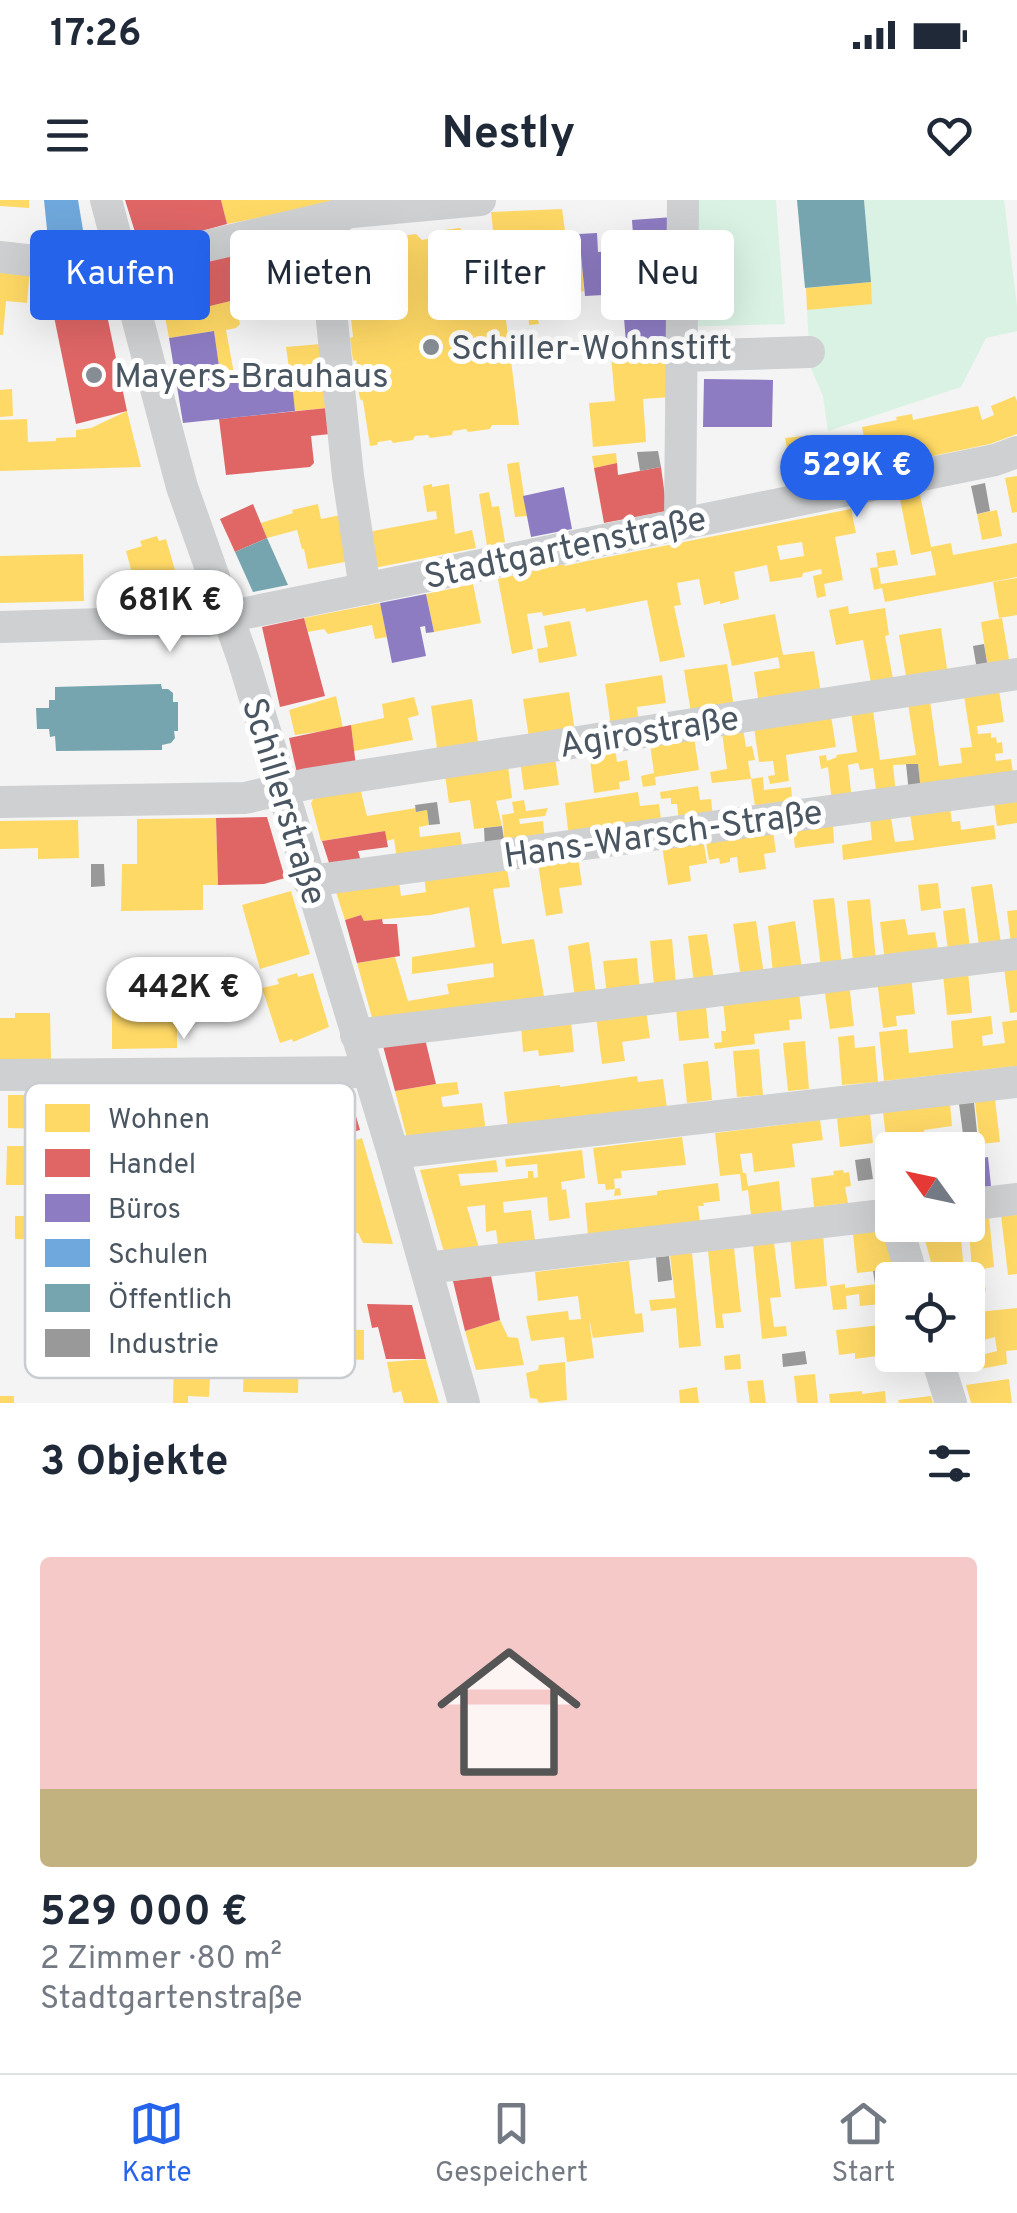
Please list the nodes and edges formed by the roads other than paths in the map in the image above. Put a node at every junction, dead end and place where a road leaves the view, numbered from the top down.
1 (106, 200) edge
2 (480, 200) edge
3 (682, 200) edge
4 (346, 209) edge
5 (115, 230) edge
6 (210, 243) edge
7 (0, 257) edge
8 (30, 260) edge
9 (139, 320) edge
10 (809, 352) dead end
11 (680, 356) junction
12 (1017, 452) edge
13 (680, 523) junction
14 (365, 589) junction
15 (229, 617) junction
16 (0, 627) edge
17 (1017, 674) edge
18 (1017, 786) edge
19 (294, 787) junction
20 (0, 802) edge
21 (322, 879) junction
22 (1017, 954) edge
23 (367, 1034) junction
24 (368, 1072) junction
25 (0, 1075) edge
26 (1017, 1082) edge
27 (393, 1153) junction
28 (1017, 1200) edge
29 (985, 1203) edge
30 (875, 1216) edge
31 (426, 1268) junction
32 (941, 1372) edge
33 (464, 1403) edge
34 (950, 1403) edge

1 - 5 street, Schillerstraße
2 - 4 street
3 - 11 street
4 - 6 street
4 - 14 street
7 - 8 street
9 - 15 street, Schillerstraße
10 - 11 street
11 - 13 street
12 - 13 street, Stadtgartenstraße
13 - 14 street, Stadtgartenstraße
14 - 15 street, Stadtgartenstraße
15 - 16 street, Stadtgartenstraße
15 - 19 street, Schillerstraße
17 - 19 street, Agirostraße
18 - 21 street, Hans-Warsch-Straße
19 - 20 street, Agirostraße
19 - 21 street, Schillerstraße
21 - 23 street, Schillerstraße
22 - 23 street
23 - 24 street, Schillerstraße
24 - 25 street
24 - 27 street, Schillerstraße
26 - 27 street
27 - 31 street, Schillerstraße
28 - 29 street
30 - 31 street
31 - 33 street, Schillerstraße
32 - 34 street

